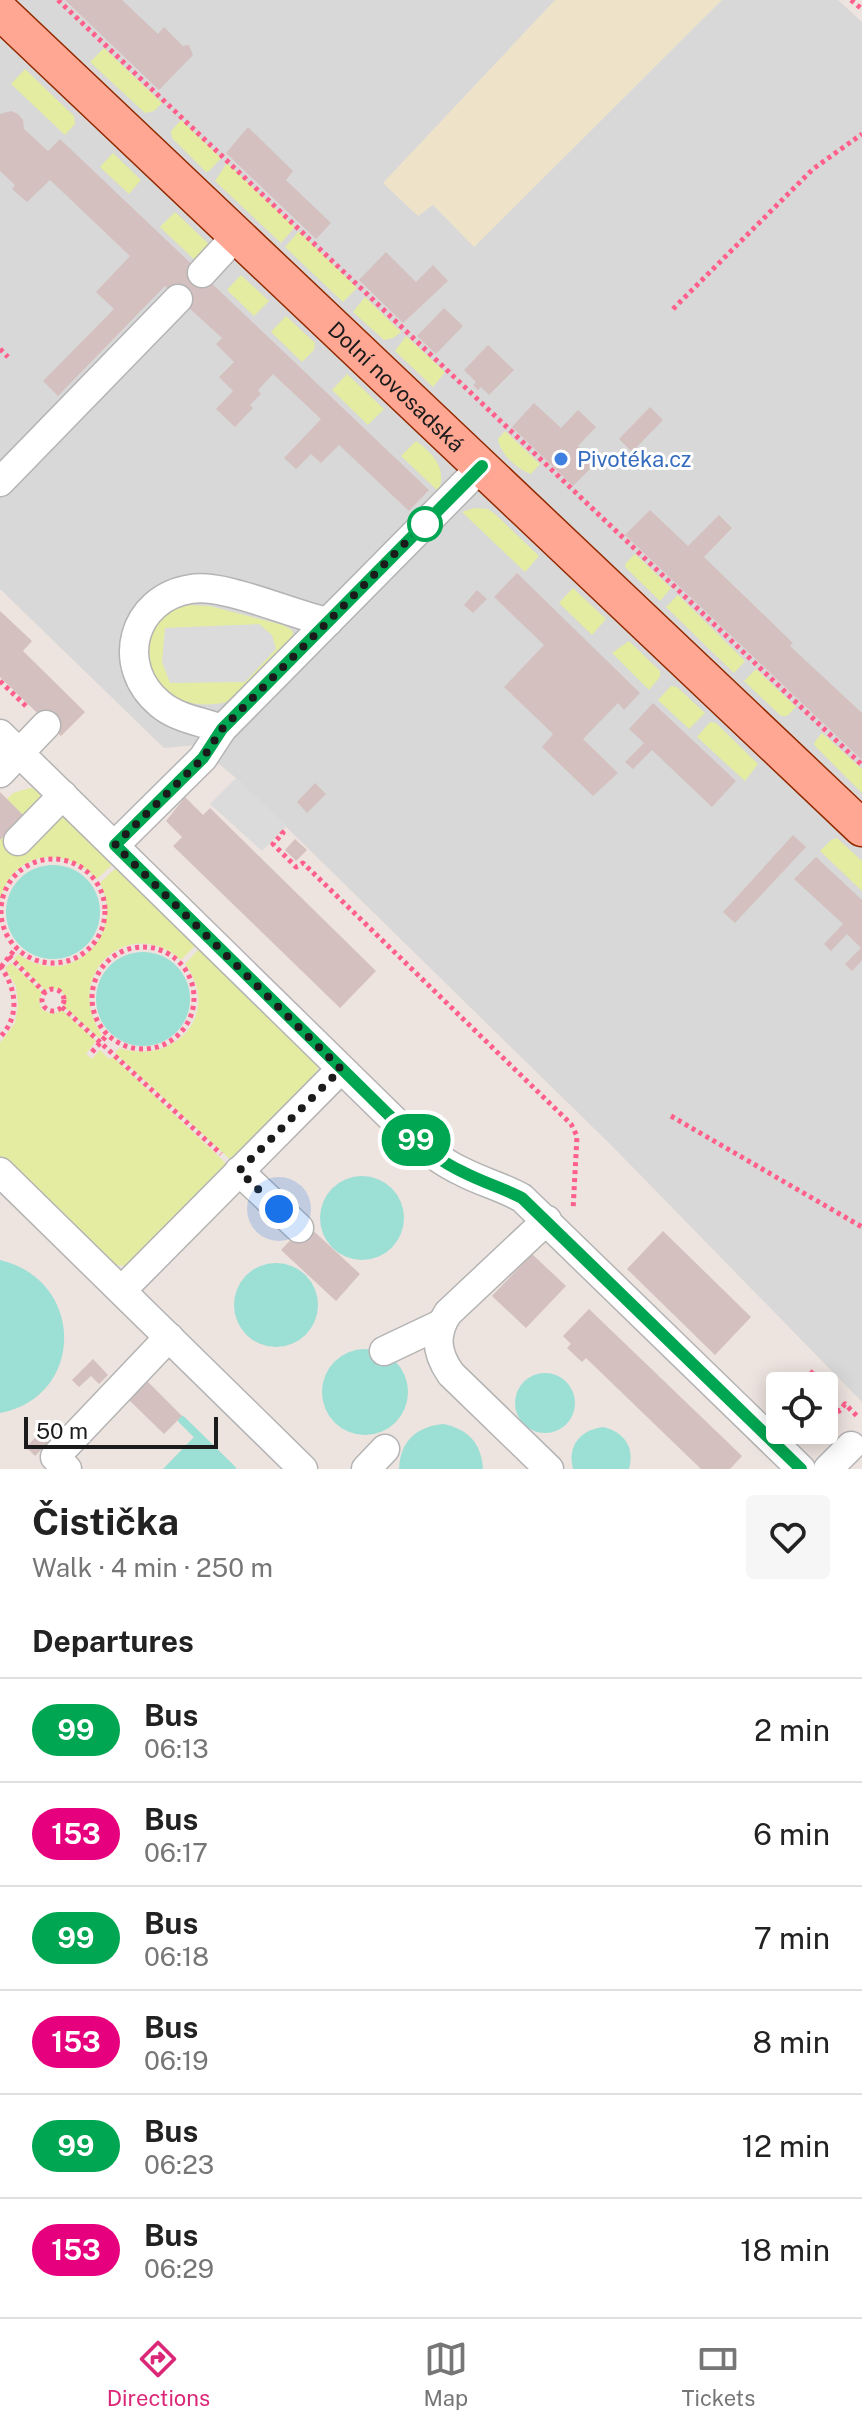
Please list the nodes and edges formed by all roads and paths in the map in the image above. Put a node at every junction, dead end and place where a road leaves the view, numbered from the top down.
1 (58, 0) edge
2 (851, 0) edge
3 (862, 9) edge
4 (0, 11) edge
5 (862, 134) edge
6 (237, 235) junction
7 (202, 273) dead end
8 (178, 299) dead end
9 (673, 309) dead end
10 (0, 349) edge
11 (8, 357) dead end
12 (482, 466) junction
13 (0, 482) edge
14 (328, 622) junction
15 (0, 681) edge
16 (46, 725) joint
17 (222, 729) junction
18 (7, 753) edge
19 (862, 765) edge
20 (63, 795) junction
21 (862, 828) edge
22 (281, 831) dead end
23 (18, 841) dead end
24 (115, 845) junction
25 (16, 948) junction
26 (9, 956) junction
27 (0, 966) edge
28 (45, 993) junction
29 (62, 1007) junction
30 (107, 1035) junction
31 (0, 1037) edge
32 (100, 1042) junction
33 (92, 1052) dead end
34 (341, 1069) junction
35 (671, 1116) dead end
36 (239, 1171) junction
37 (0, 1172) edge
38 (547, 1220) junction
39 (862, 1227) edge
40 (299, 1228) dead end
41 (571, 1243) junction
42 (122, 1290) junction
43 (441, 1324) junction
44 (169, 1337) junction
45 (384, 1351) dead end
46 (838, 1410) edge
47 (859, 1418) dead end
48 (851, 1446) dead end
49 (67, 1469) edge
50 (303, 1469) edge
51 (549, 1469) edge
52 (801, 1469) edge
53 (828, 1469) edge

1 - 19 path
2 - 3 path
4 - 6 main road, Dolní novosadská
5 - 9 path
6 - 7 street
6 - 12 main road, Dolní novosadská
8 - 13 street
10 - 11 path
12 - 14 street
12 - 21 main road, Dolní novosadská
14 - 17 street
14 - 17 street
15 - 16 path
16 - 18 street
17 - 24 street
18 - 20 street
20 - 23 street
20 - 24 street
22 - 41 path
24 - 34 street
25 - 25 path
25 - 26 path
26 - 27 path
26 - 28 path
27 - 31 path
28 - 29 path
28 - 29 path
29 - 32 path
30 - 30 path
30 - 32 path
32 - 33 path
32 - 36 path
34 - 36 street
34 - 38 street
35 - 39 path
36 - 40 street
36 - 42 street
37 - 42 street
38 - 41 street
38 - 43 street
41 - 52 street
42 - 44 street
43 - 45 street
43 - 51 street
44 - 49 street
44 - 50 street
46 - 47 path
48 - 53 street

